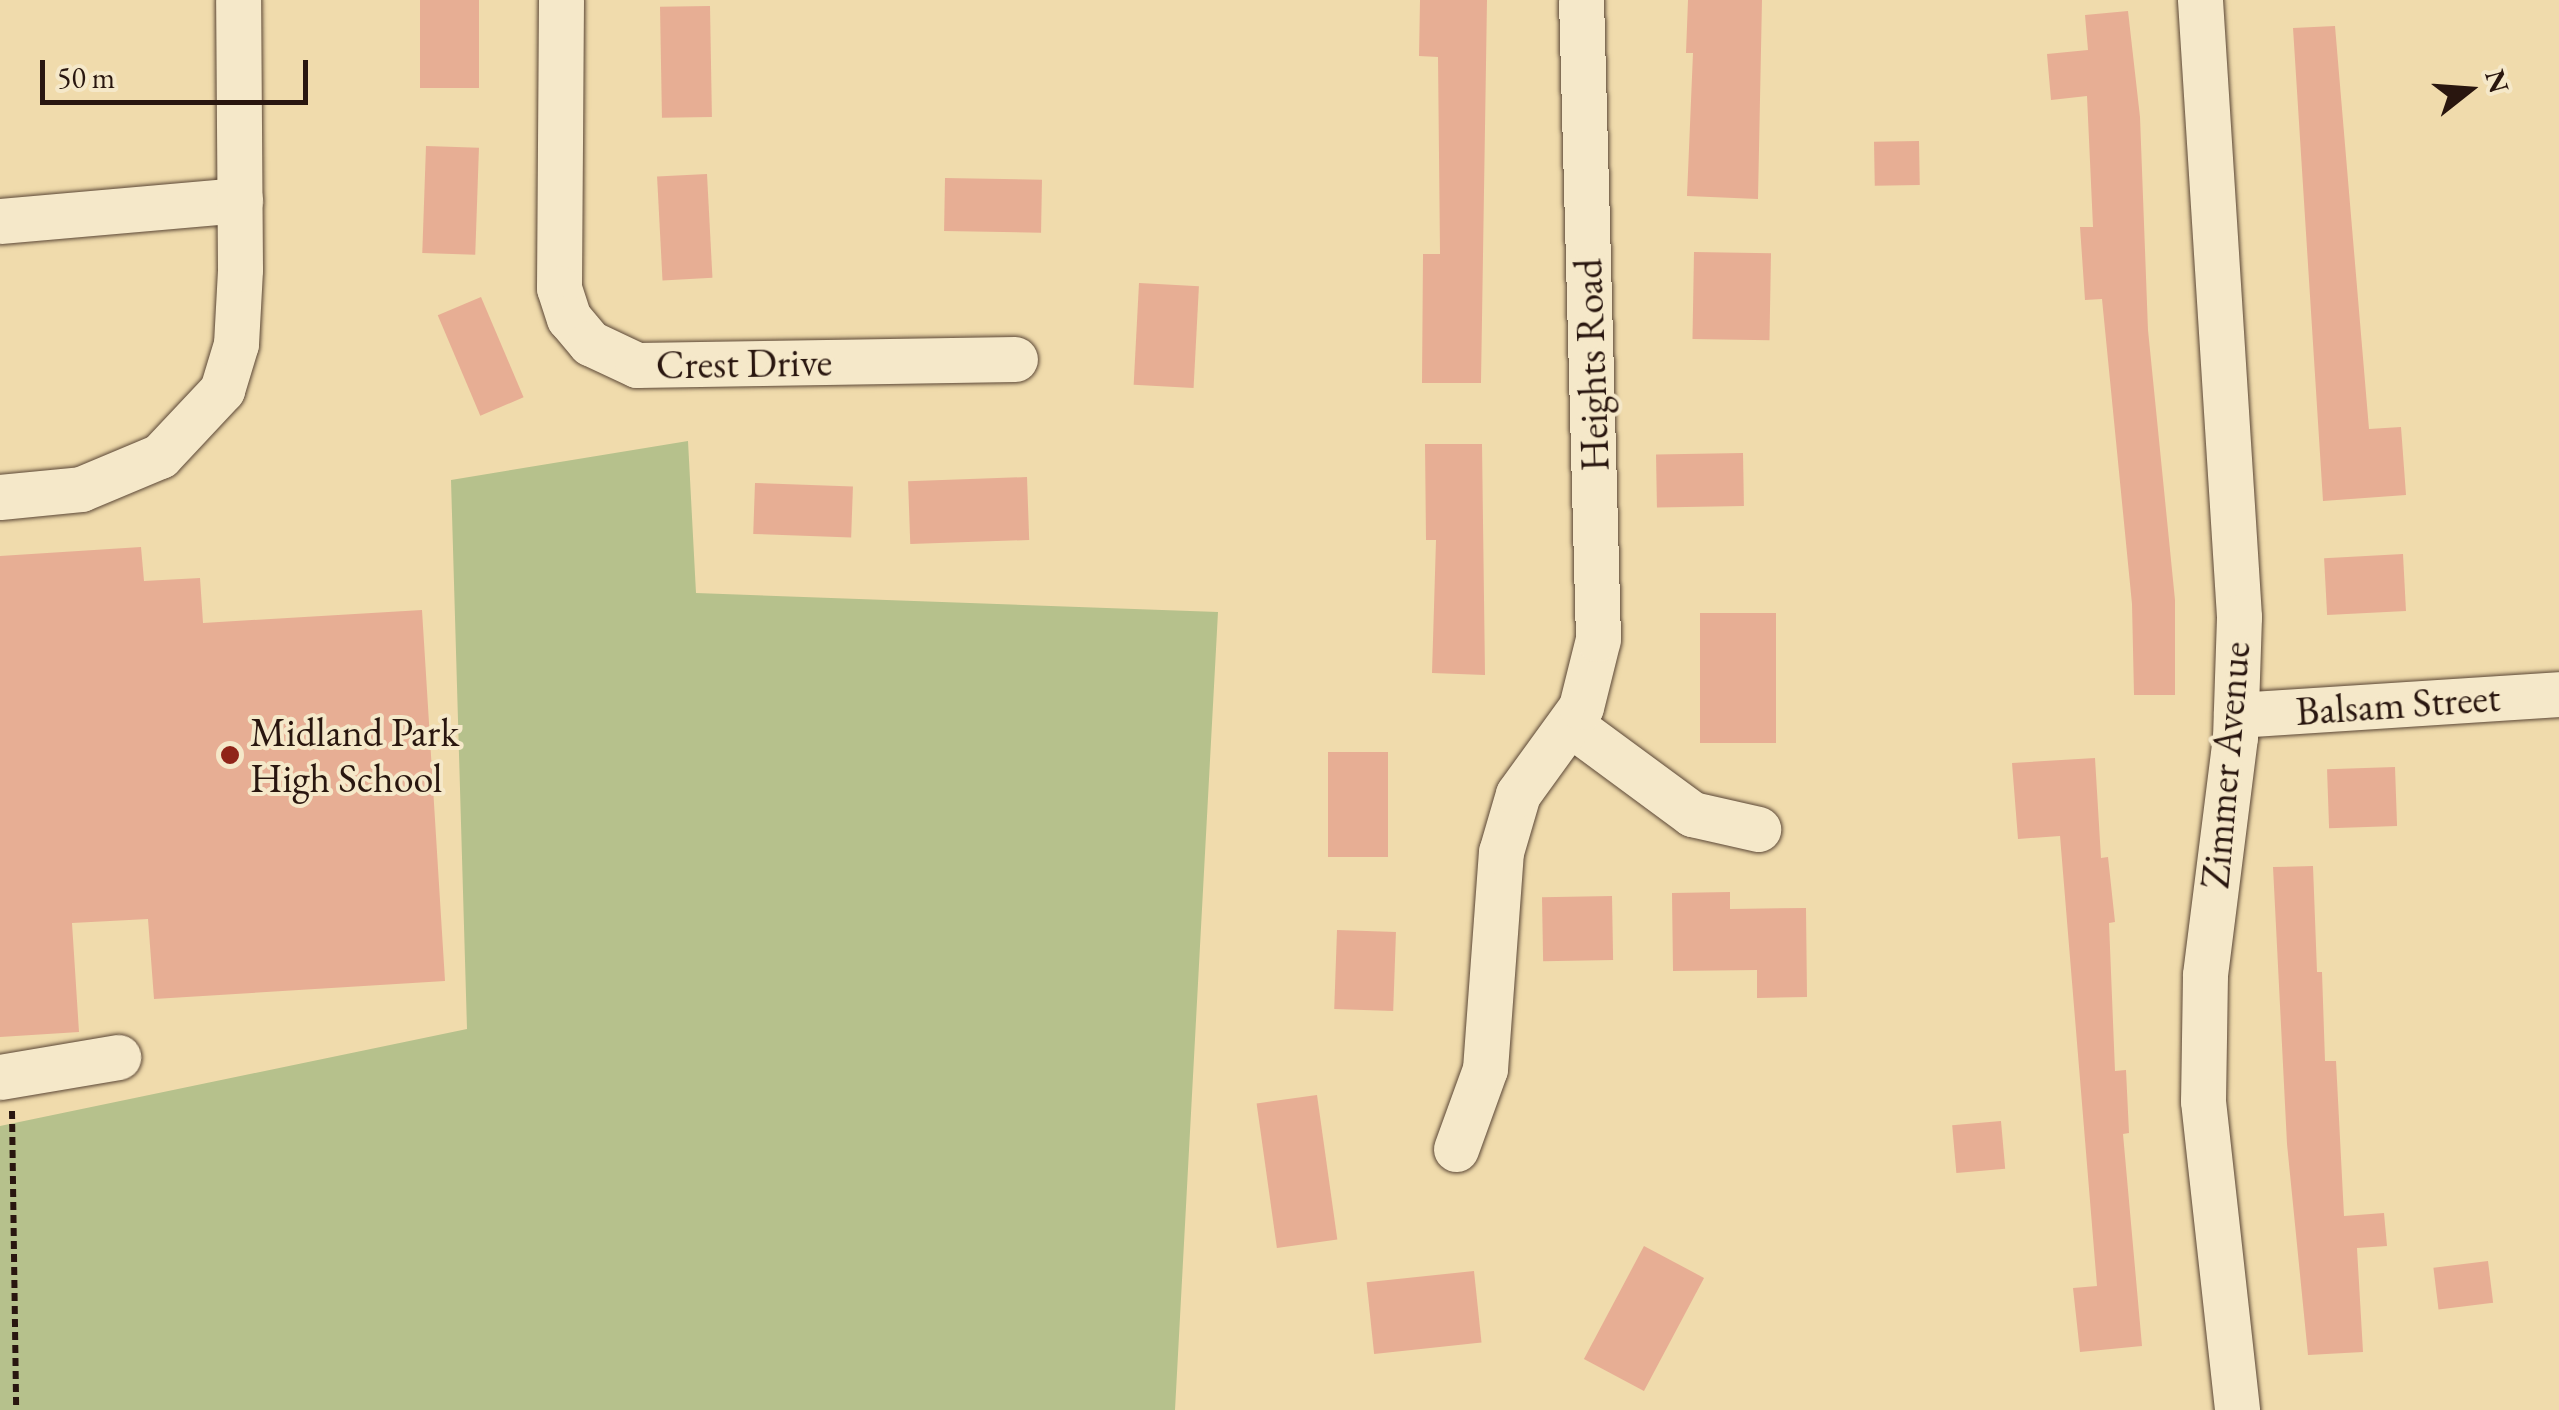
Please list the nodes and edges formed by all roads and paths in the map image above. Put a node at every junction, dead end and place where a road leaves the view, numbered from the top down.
1 (238, 0) edge
2 (561, 0) edge
3 (1581, 0) edge
4 (2200, 0) edge
5 (240, 200) junction
6 (0, 221) edge
7 (1015, 359) dead end
8 (0, 497) edge
9 (2559, 694) edge
10 (2236, 715) junction
11 (1570, 724) junction
12 (1758, 829) dead end
13 (118, 1057) dead end
14 (6, 1076) edge
15 (1456, 1149) dead end
16 (16, 1410) edge
17 (2237, 1410) edge

1 - 5 street
2 - 7 street, Crest Drive
3 - 11 street, Heights Road
4 - 10 street, Zimmer Avenue
5 - 6 street
5 - 8 street
9 - 10 street, Balsam Street
10 - 17 street, Zimmer Avenue
11 - 12 street
11 - 15 street, Heights Road
13 - 14 street
14 - 16 path

